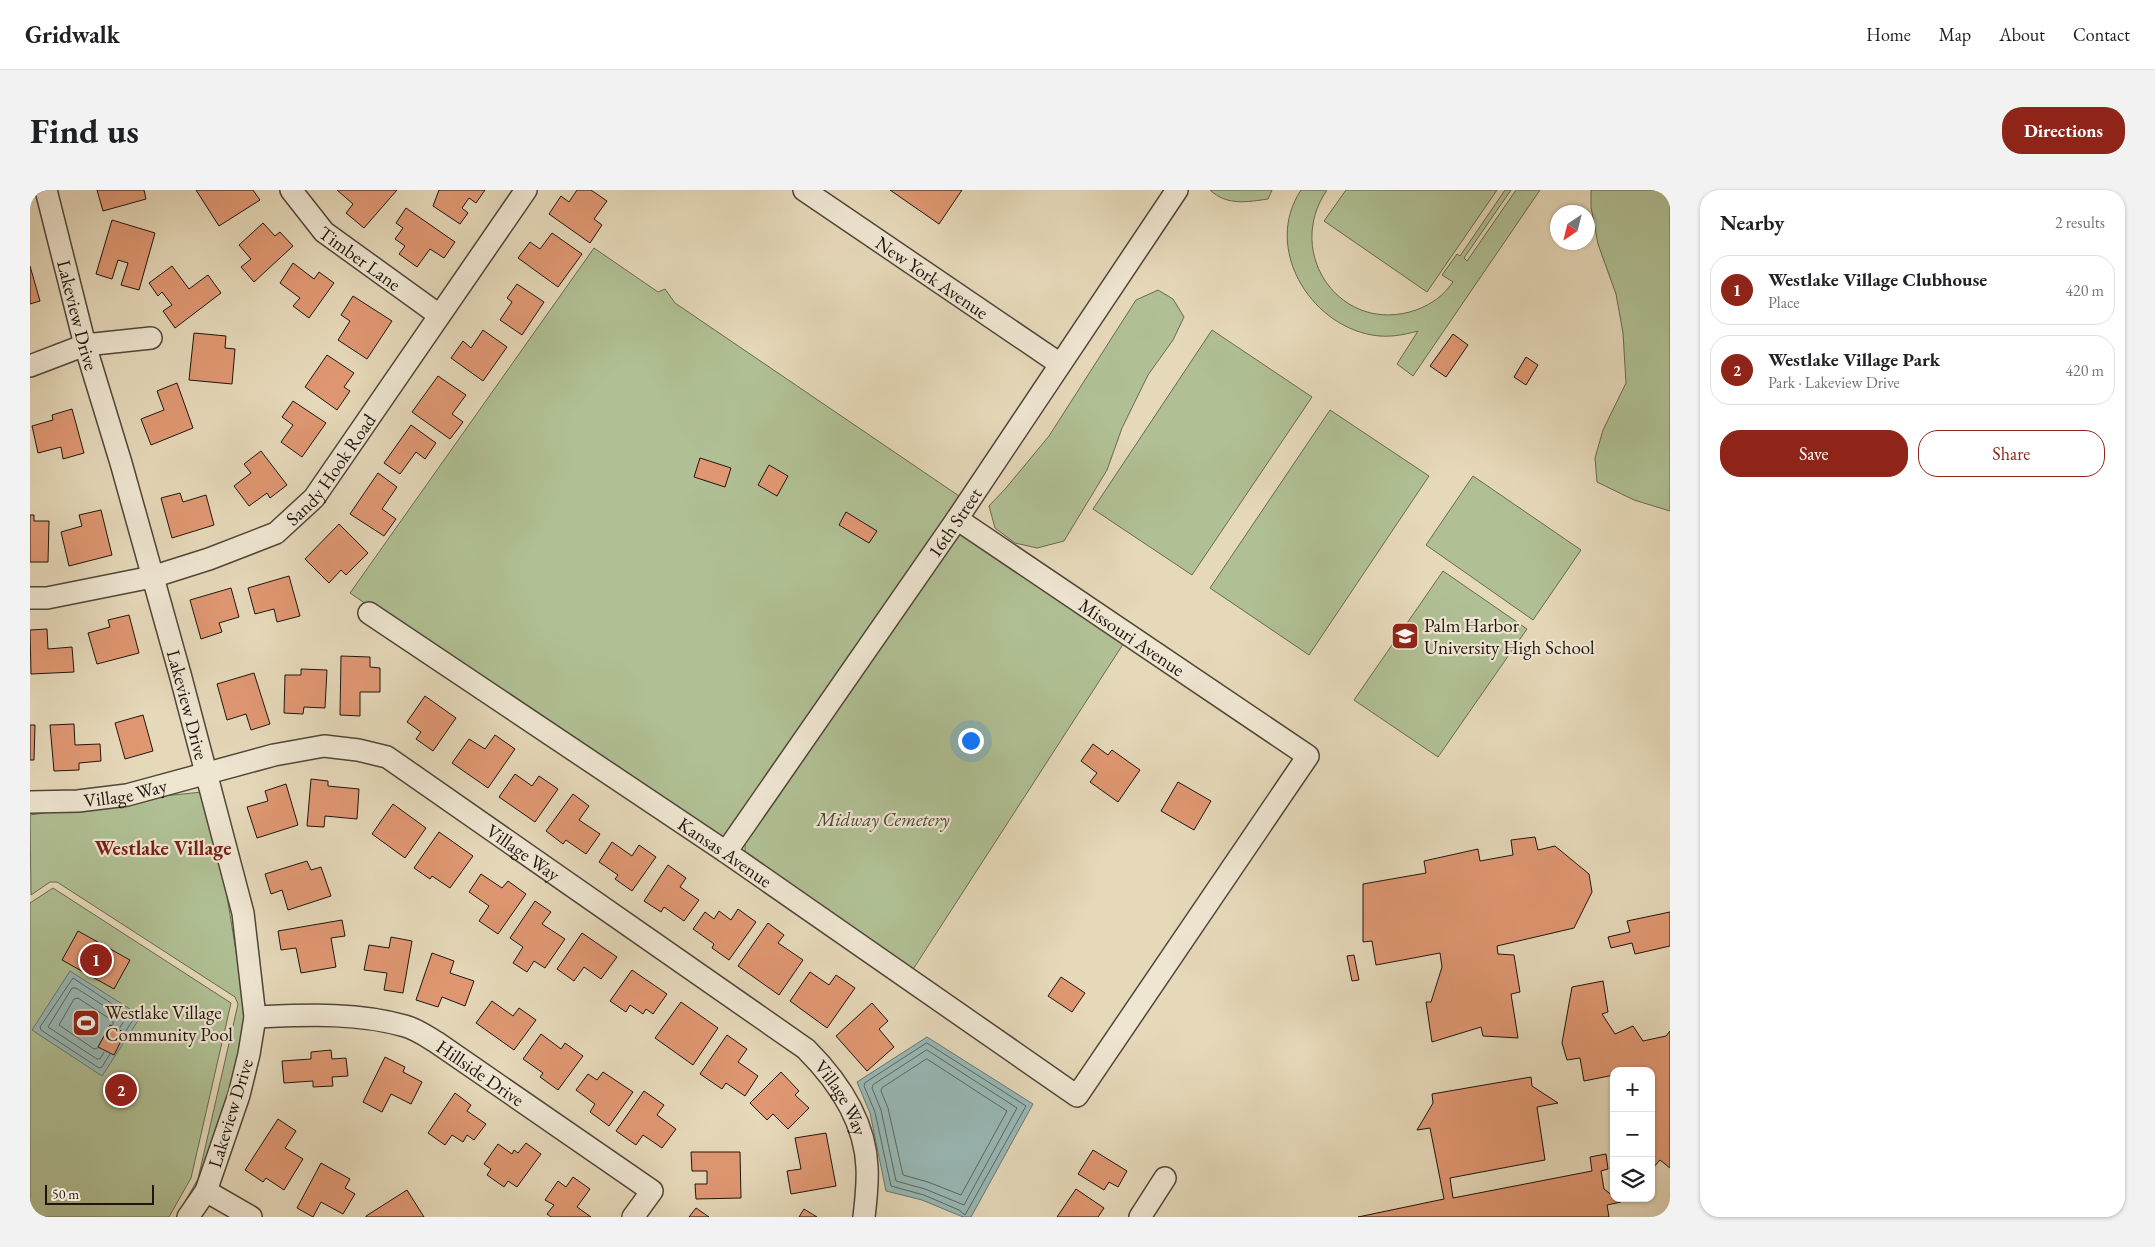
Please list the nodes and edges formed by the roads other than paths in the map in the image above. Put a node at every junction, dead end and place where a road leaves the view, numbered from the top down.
1 (46, 190) edge
2 (291, 190) edge
3 (526, 190) edge
4 (804, 190) edge
5 (1177, 190) edge
6 (440, 315) junction
7 (151, 338) dead end
8 (85, 345) junction
9 (1060, 364) junction
10 (30, 366) edge
11 (957, 519) junction
12 (152, 577) junction
13 (30, 598) edge
14 (369, 613) dead end
15 (206, 775) junction
16 (30, 802) edge
17 (726, 852) junction
18 (255, 1017) junction
19 (1077, 1096) joint
20 (1165, 1178) dead end
21 (206, 1190) junction
22 (188, 1217) edge
23 (251, 1217) edge
24 (633, 1217) edge
25 (864, 1217) edge
26 (1140, 1217) edge

1 - 8 street, Lakeview Drive
2 - 6 street, Timber Lane
3 - 6 street, Sandy Hook Road
4 - 9 street, New York Avenue
5 - 9 street, 16th Street
6 - 12 street, Sandy Hook Road
7 - 8 street
8 - 10 street
8 - 12 street, Lakeview Drive
9 - 11 street, 16th Street
11 - 17 street, 16th Street
11 - 19 street, Missouri Avenue
12 - 13 street, Sandy Hook Road
12 - 15 street, Lakeview Drive
14 - 17 street, Kansas Avenue
15 - 16 street, Village Way
15 - 18 street, Lakeview Drive
15 - 25 street, Village Way
17 - 19 street, Kansas Avenue
18 - 21 street, Lakeview Drive
18 - 24 street, Hillside Drive
20 - 26 street
21 - 22 street, Lakeview Drive
21 - 23 street

